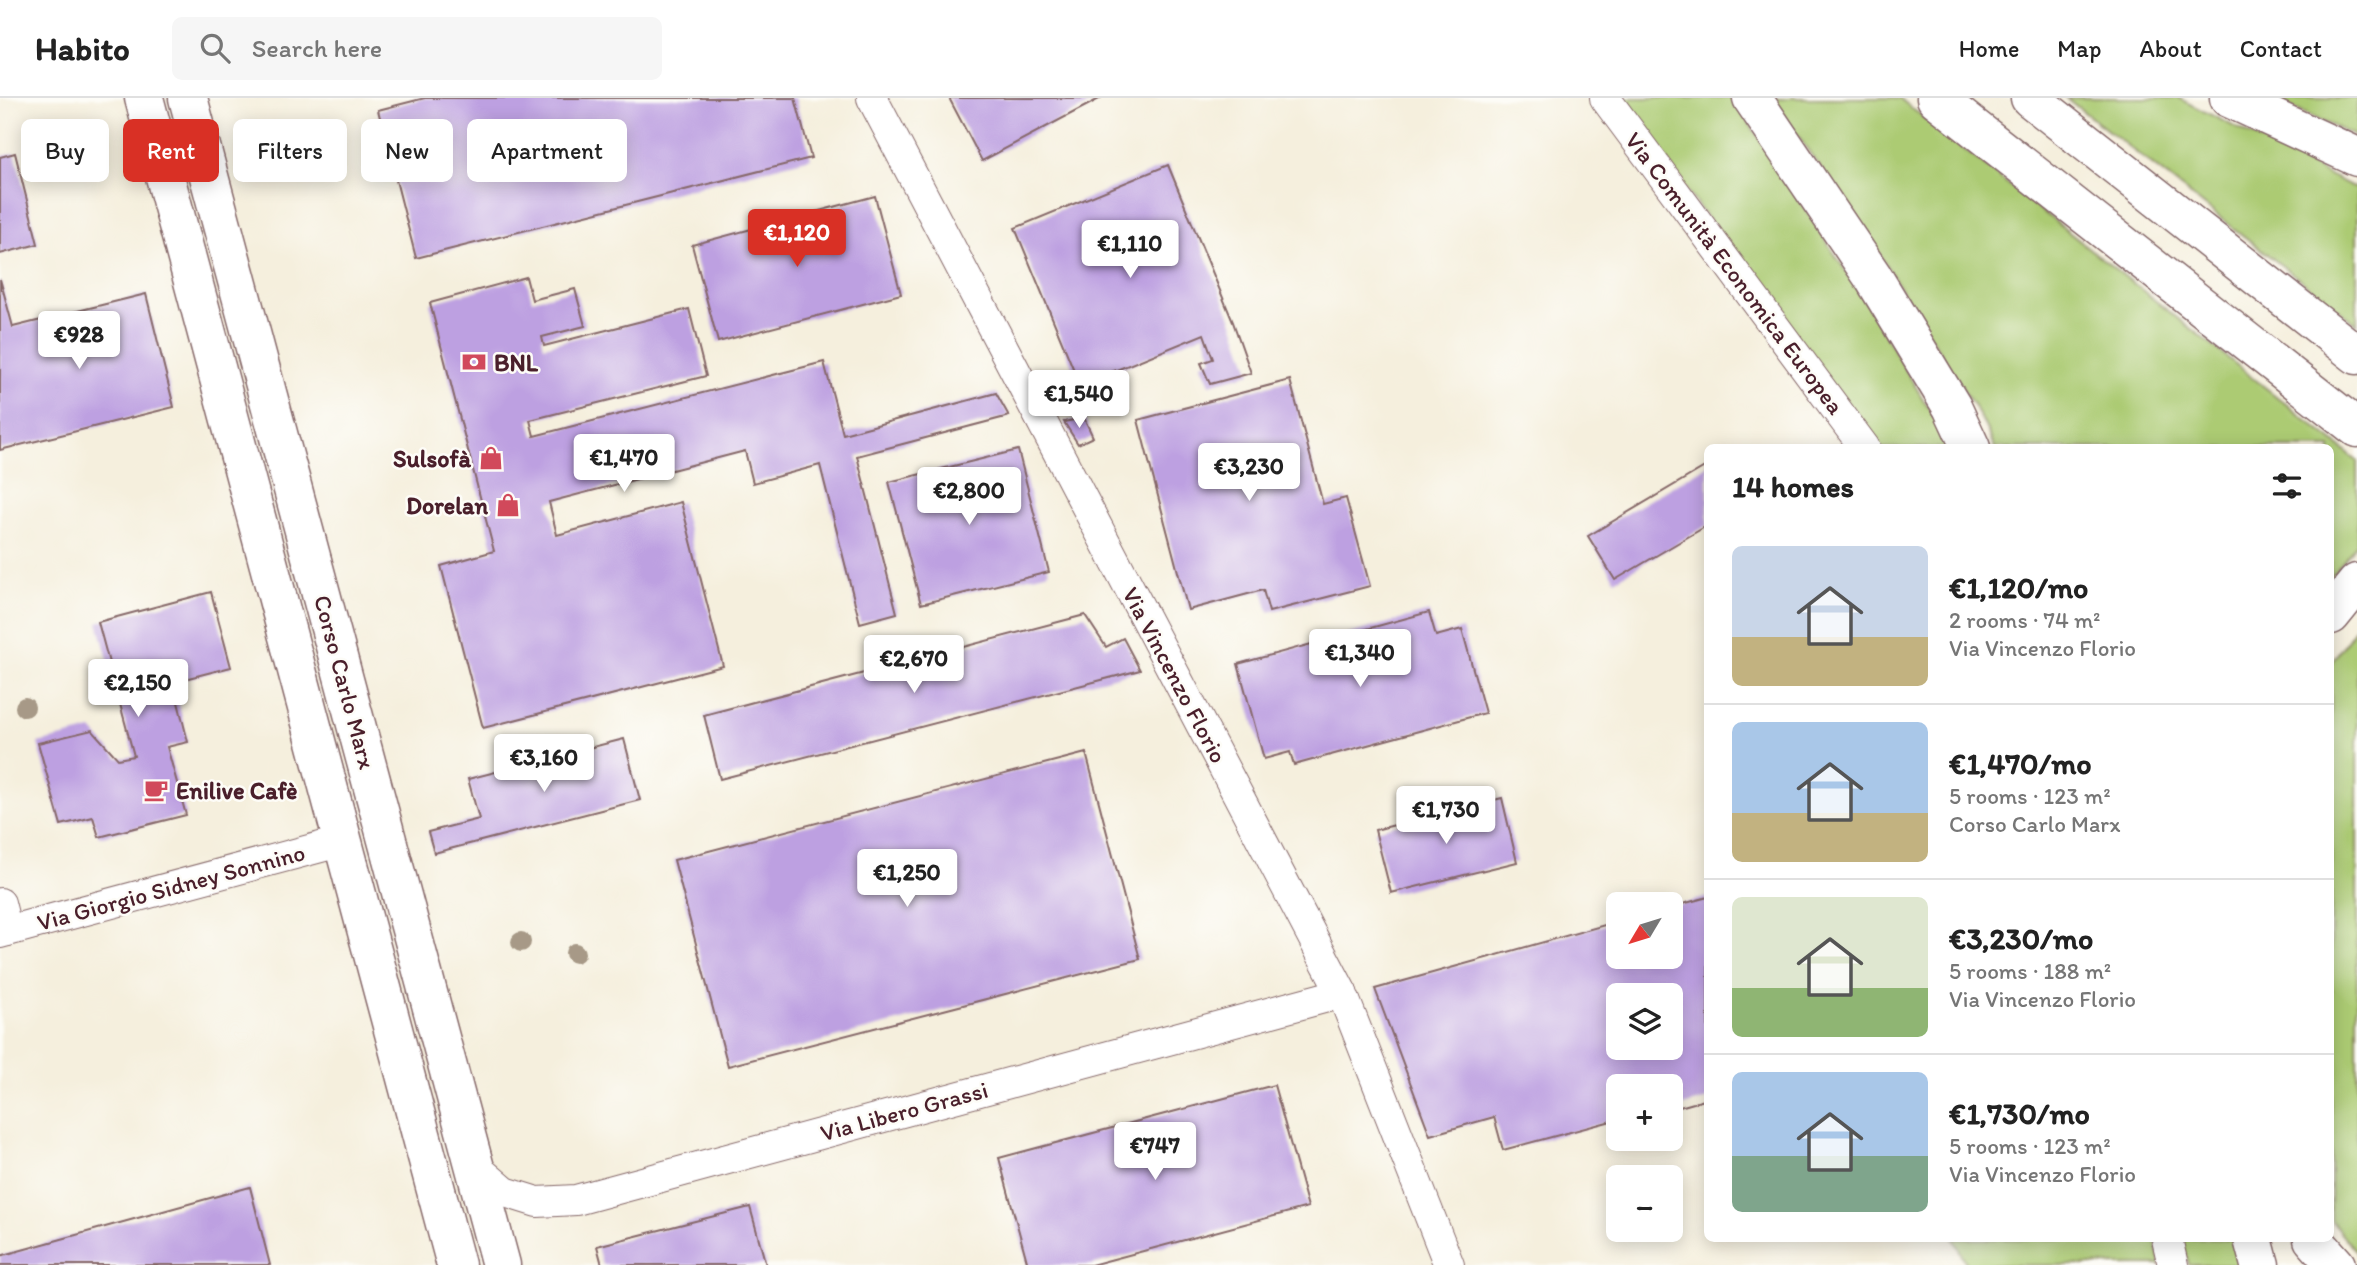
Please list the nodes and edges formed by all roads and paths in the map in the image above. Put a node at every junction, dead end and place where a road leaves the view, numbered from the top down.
1 (144, 98) edge
2 (188, 98) edge
3 (872, 98) edge
4 (1605, 98) edge
5 (1752, 98) edge
6 (1936, 98) edge
7 (2030, 98) edge
8 (2229, 98) edge
9 (2357, 157) edge
10 (2357, 355) edge
11 (2357, 428) edge
12 (1862, 444) edge
13 (1969, 444) edge
14 (2357, 583) edge
15 (2334, 611) edge
16 (343, 841) junction
17 (2, 922) edge
18 (1342, 993) junction
19 (475, 1166) junction
20 (2168, 1242) edge
21 (2317, 1242) edge
22 (456, 1265) edge
23 (501, 1265) edge
24 (1449, 1265) edge
25 (2172, 1265) edge
26 (2336, 1265) edge

1 - 16 main road, Corso Carlo Marx
2 - 19 main road, Corso Carlo Marx
3 - 18 street, Via Vincenzo Florio
4 - 12 street, Via Comunità Economica Europea
5 - 13 main road
6 - 11 main road
7 - 10 main road
8 - 9 main road
14 - 15 main road
16 - 17 street, Via Giorgio Sidney Sonnino
16 - 22 main road, Corso Carlo Marx
18 - 19 street, Via Libero Grassi
18 - 24 street, Via Vincenzo Florio
19 - 23 main road, Corso Carlo Marx
20 - 25 street
21 - 26 main road

